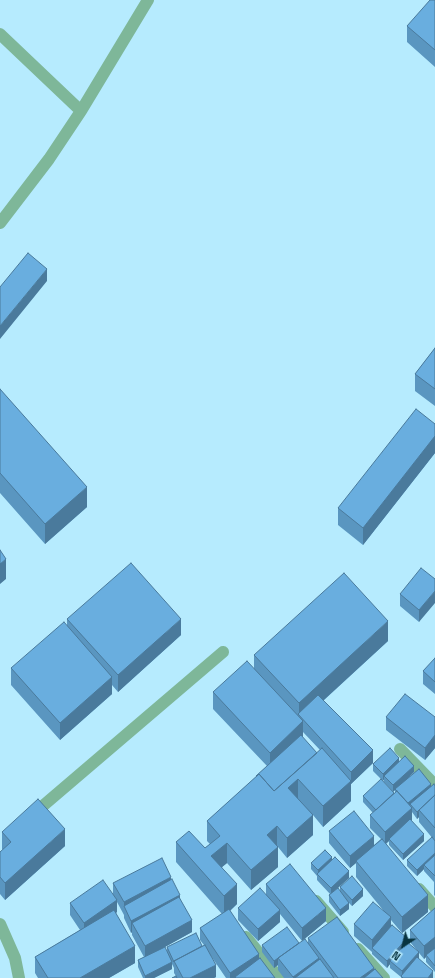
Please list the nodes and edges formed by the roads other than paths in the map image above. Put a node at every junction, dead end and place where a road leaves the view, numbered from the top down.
1 (148, 0) edge
2 (0, 34) edge
3 (81, 111) junction
4 (0, 223) edge
5 (223, 652) dead end
6 (400, 749) dead end
7 (435, 785) edge
8 (24, 822) edge
9 (414, 883) edge
10 (307, 892) edge
11 (435, 907) edge
12 (0, 924) edge
13 (245, 936) edge
14 (19, 978) edge
15 (279, 978) edge
16 (384, 978) edge

1 - 3 street
2 - 3 street
3 - 4 street
5 - 8 street
6 - 7 street
9 - 11 street
10 - 16 street
12 - 14 street
13 - 15 street

